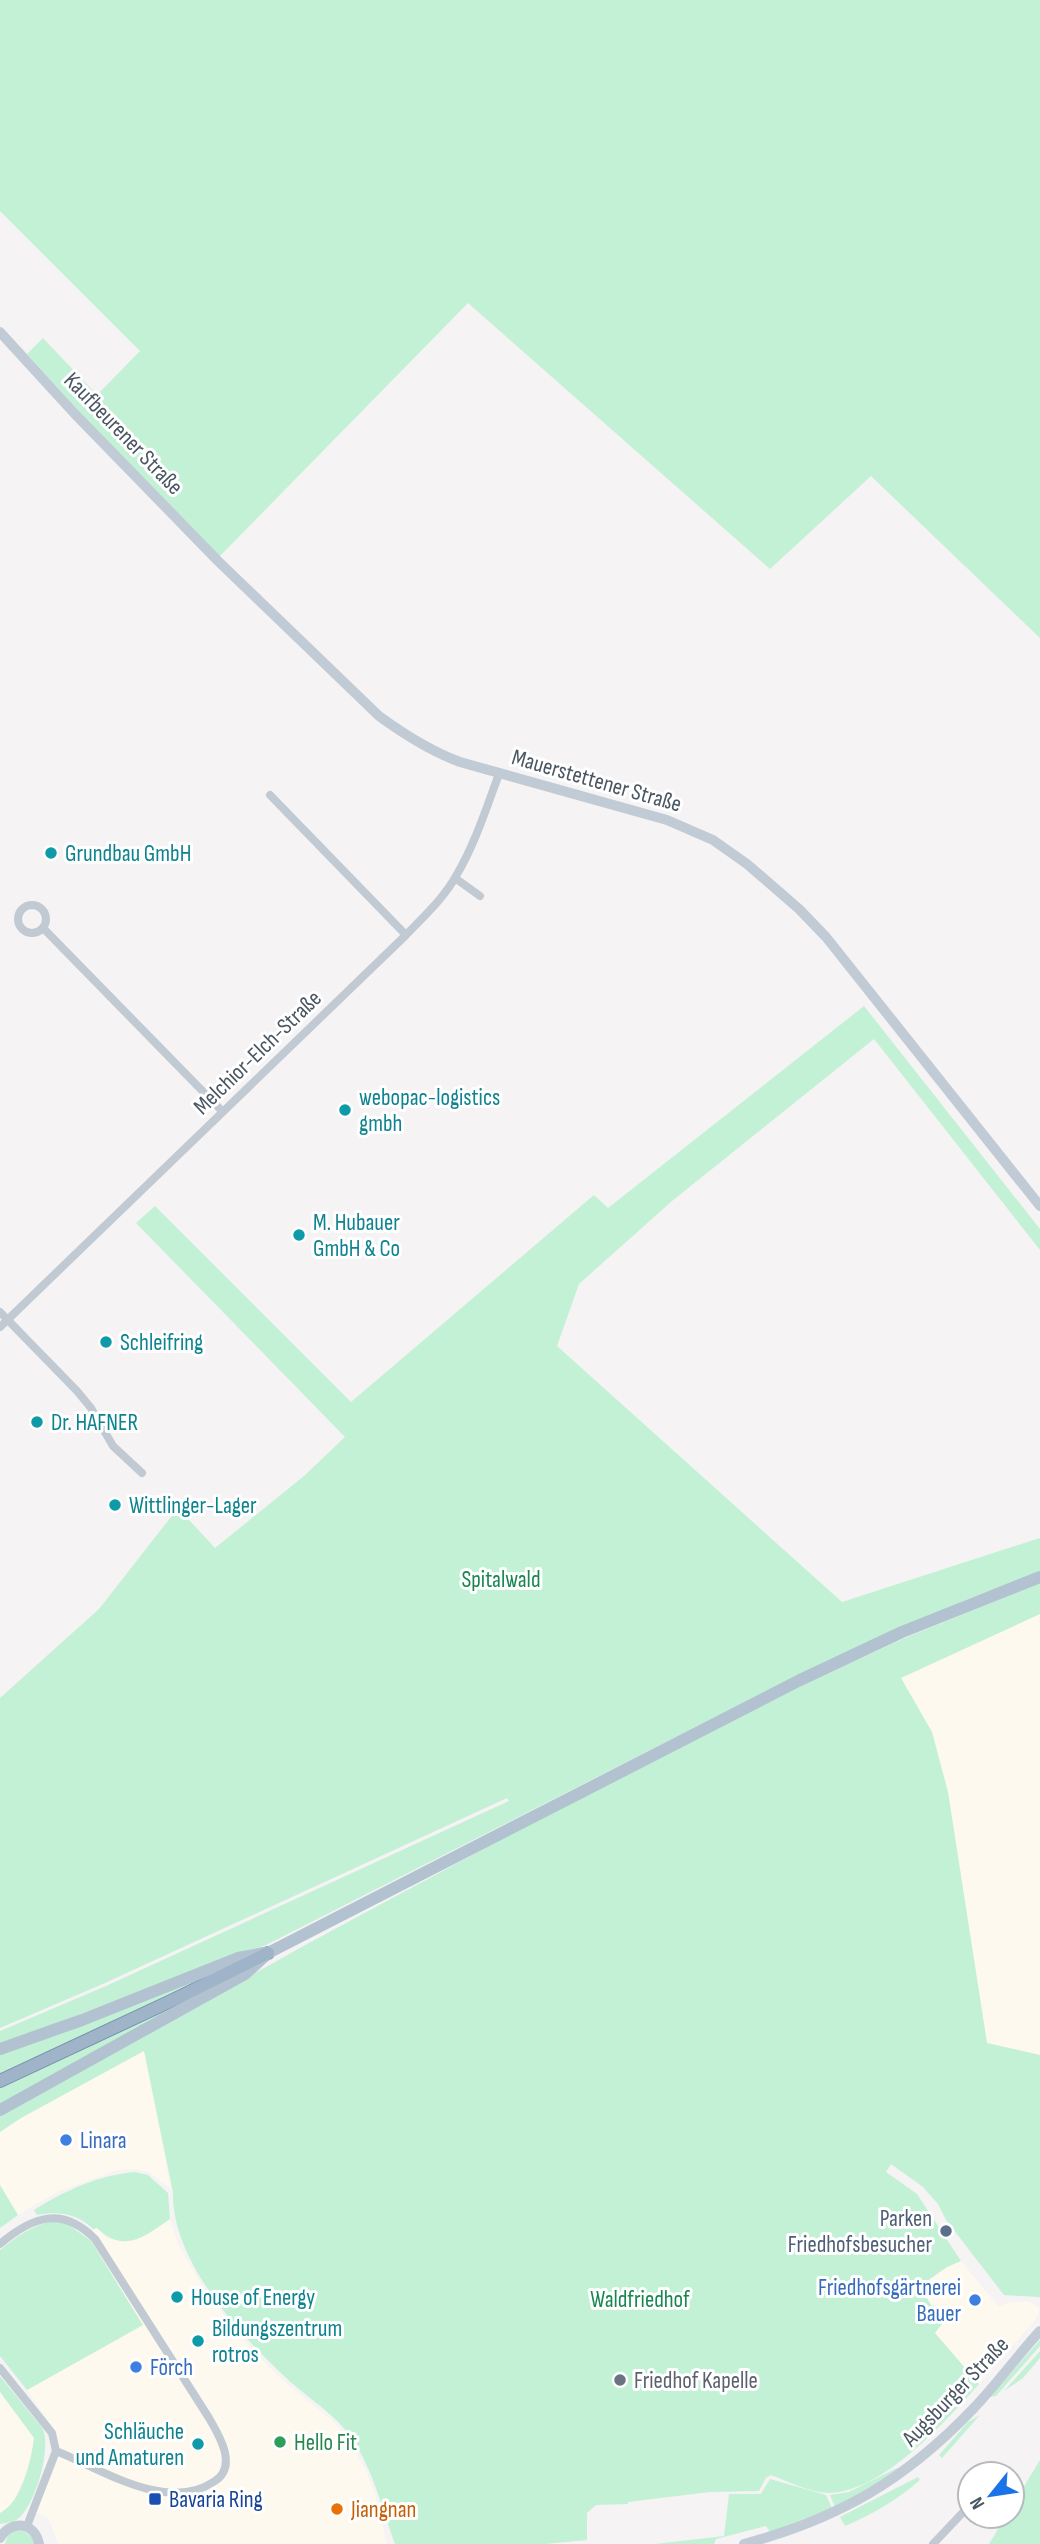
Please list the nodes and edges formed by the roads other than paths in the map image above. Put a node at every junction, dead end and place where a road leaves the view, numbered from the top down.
1 (0, 332) edge
2 (218, 561) joint
3 (499, 774) junction
4 (270, 795) dead end
5 (455, 878) junction
6 (480, 896) dead end
7 (43, 928) dead end
8 (406, 935) junction
9 (223, 1112) junction
10 (1040, 1206) edge
11 (0, 1312) edge
12 (8, 1320) junction
13 (0, 1327) edge
14 (142, 1473) dead end
15 (1040, 1577) edge
16 (268, 1953) junction
17 (0, 2049) edge
18 (0, 2081) edge
19 (0, 2110) edge
20 (0, 2244) edge
21 (1040, 2331) edge
22 (0, 2368) edge
23 (56, 2451) junction
24 (956, 2520) edge
25 (27, 2526) junction
26 (0, 2538) edge
27 (39, 2544) edge
28 (744, 2544) edge
29 (933, 2544) edge

1 - 2 main road, Kaufbeurener Straße
2 - 3 main road, Mauerstettener Straße
3 - 5 street, Melchior-Elch-Straße
3 - 10 main road, Mauerstettener Straße
4 - 8 street
5 - 6 street
5 - 8 street, Melchior-Elch-Straße
7 - 9 street
8 - 9 street, Melchior-Elch-Straße
9 - 12 street, Melchior-Elch-Straße
11 - 12 street
12 - 13 street, Melchior-Elch-Straße
12 - 14 street
15 - 16 main road
16 - 17 main road
16 - 18 highway
16 - 19 main road
20 - 23 street
21 - 28 main road, Augsburger Straße
22 - 23 street
23 - 25 street
24 - 29 street
25 - 26 main road
25 - 27 main road

